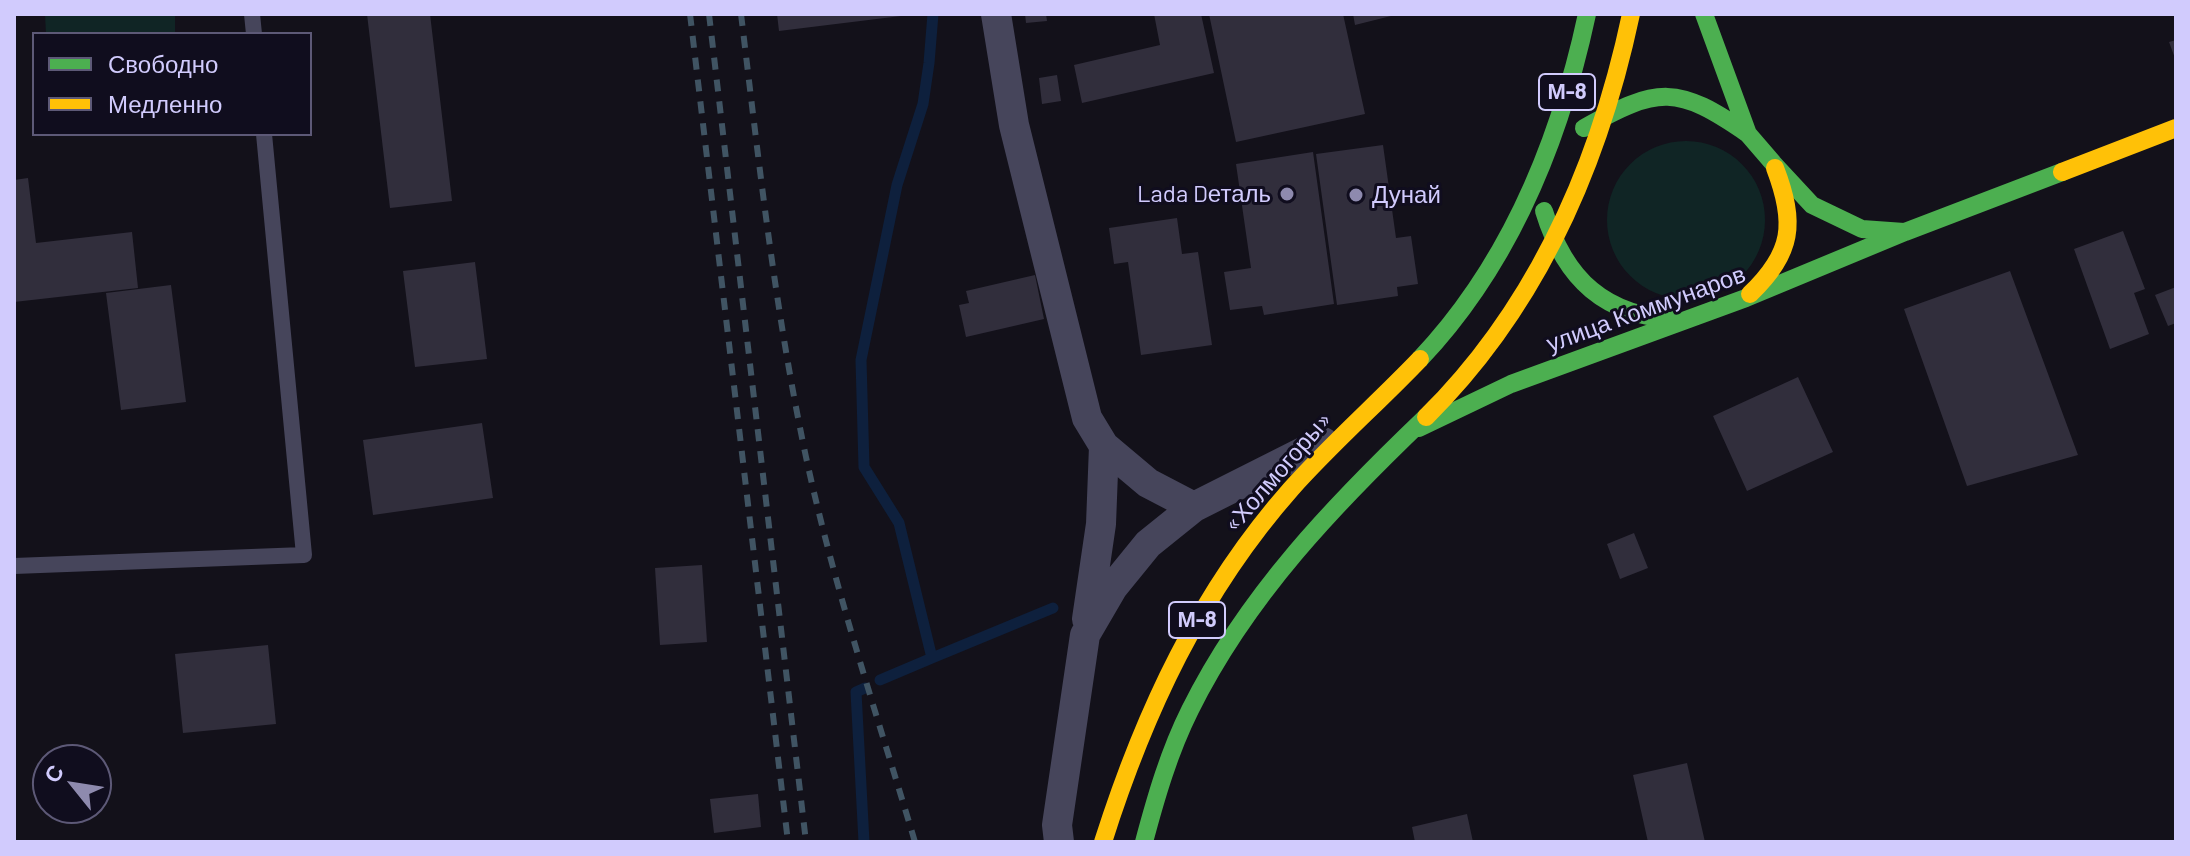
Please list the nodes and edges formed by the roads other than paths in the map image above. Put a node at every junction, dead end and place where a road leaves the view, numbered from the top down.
1 (996, 14) edge
2 (1587, 14) edge
3 (1631, 14) edge
4 (1704, 14) edge
5 (1606, 115) junction
6 (2176, 128) edge
7 (1748, 134) junction
8 (264, 136) edge
9 (1773, 163) junction
10 (1542, 168) junction
11 (1905, 232) junction
12 (1553, 240) junction
13 (1746, 298) junction
14 (1686, 320) junction
15 (1346, 431) junction
16 (1405, 435) junction
17 (1104, 446) junction
18 (1194, 507) junction
19 (14, 566) edge
20 (1085, 635) junction
21 (1059, 842) edge
22 (1103, 842) edge
23 (1144, 842) edge

1 - 17 street
2 - 10 main road, М-8
3 - 5 main road, М-8
4 - 7 main road, улица Коммунаров
5 - 7 main road
5 - 10 main road
5 - 12 main road, М-8
6 - 11 main road, улица Коммунаров
7 - 9 main road, улица Коммунаров
8 - 19 lane
9 - 11 main road, улица Коммунаров
9 - 13 main road
10 - 12 main road
10 - 15 main road, «Холмогоры» / М-8
11 - 13 main road, улица Коммунаров
12 - 14 main road
12 - 16 main road, М-8
13 - 14 main road, улица Коммунаров
14 - 16 main road, улица Коммунаров
15 - 18 street
15 - 22 main road, «Холмогоры» / М-8
16 - 23 main road, М-8
17 - 18 street
17 - 20 street
18 - 20 street
20 - 21 street

